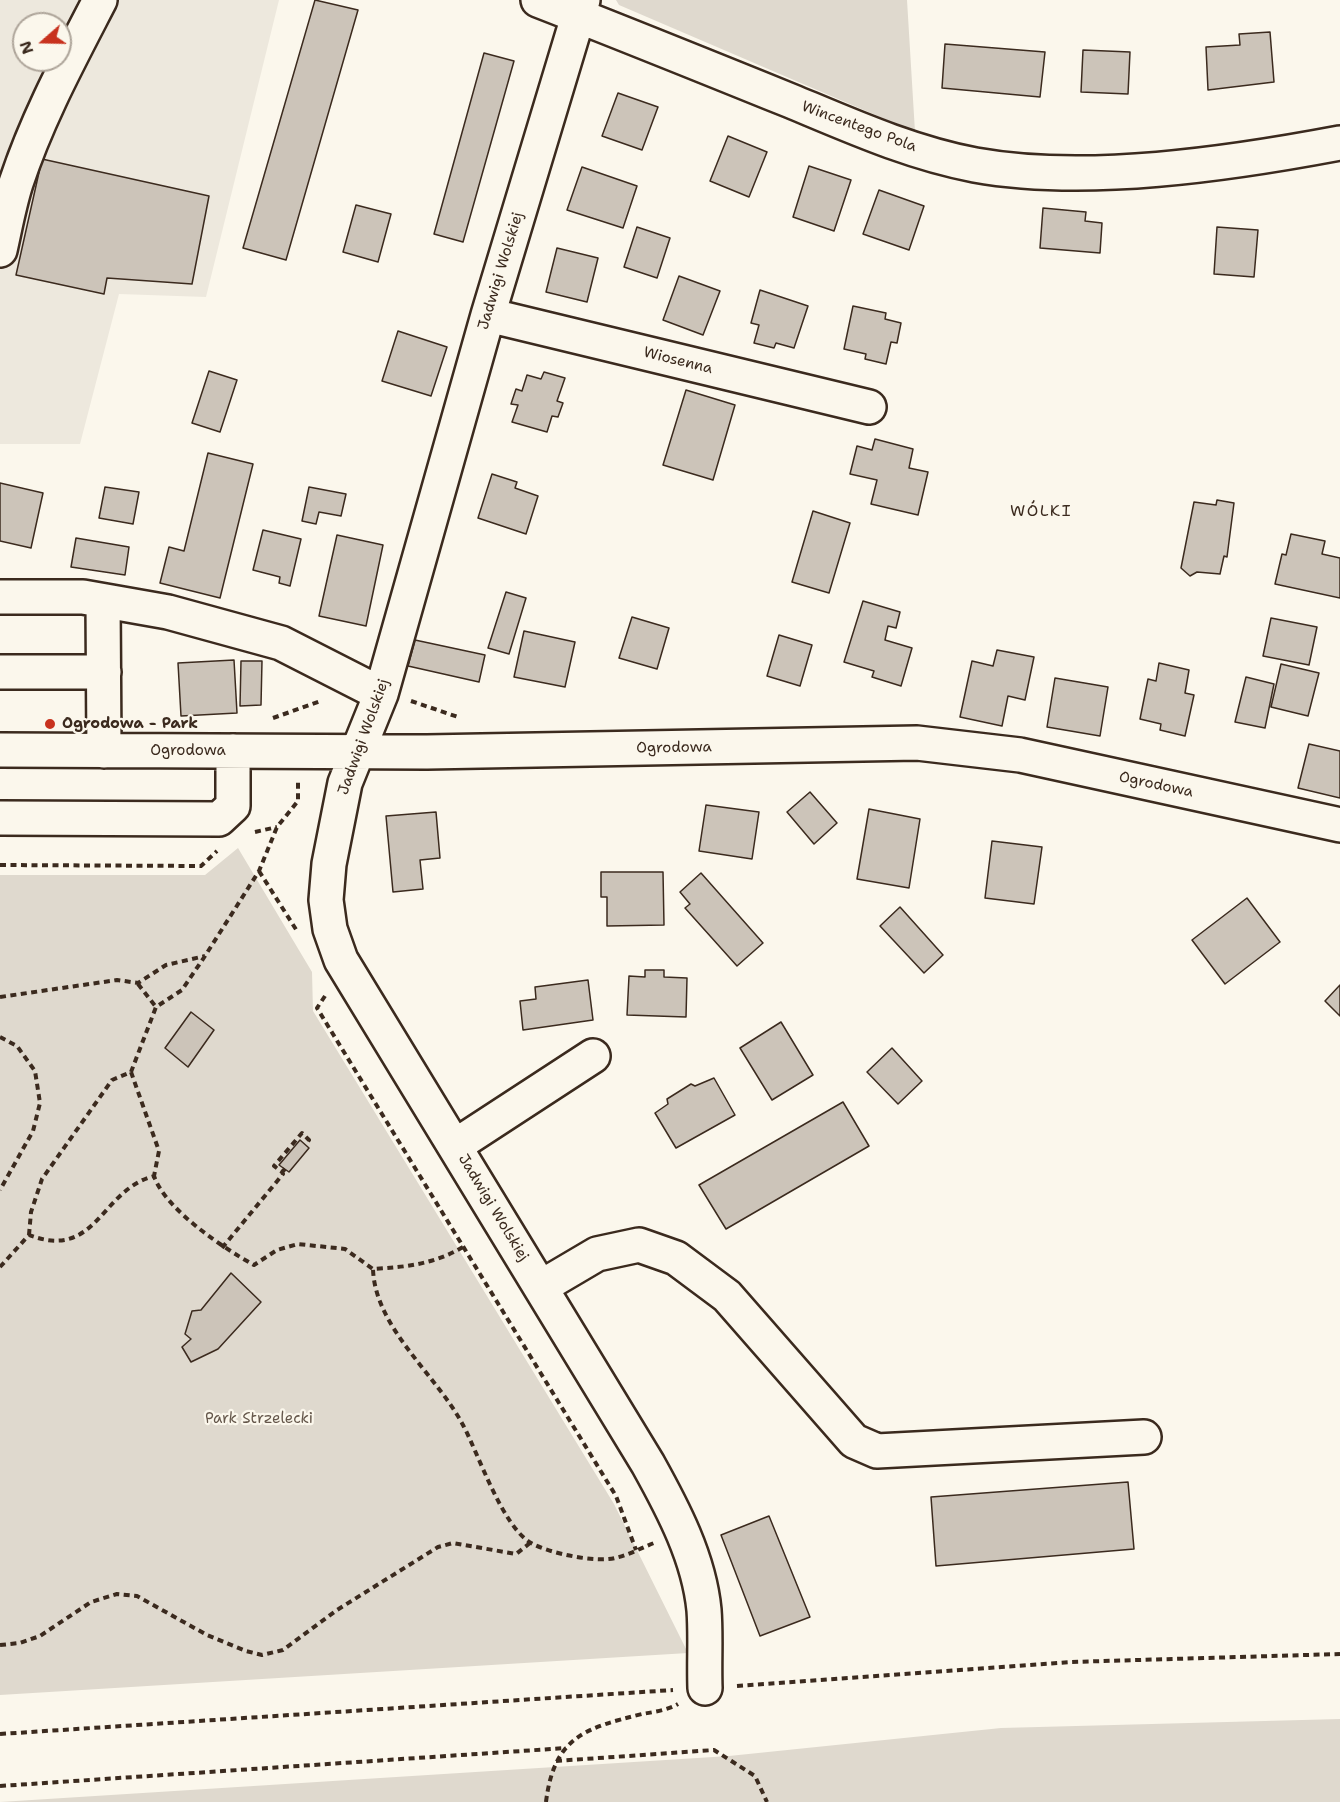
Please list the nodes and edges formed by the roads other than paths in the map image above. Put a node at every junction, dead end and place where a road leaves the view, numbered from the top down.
1 (100, 0) edge
2 (538, 0) edge
3 (581, 8) edge
4 (1340, 143) edge
5 (0, 250) edge
6 (488, 315) junction
7 (870, 407) dead end
8 (0, 597) edge
9 (103, 601) junction
10 (0, 672) edge
11 (104, 672) junction
12 (393, 696) junction
13 (0, 750) edge
14 (104, 751) junction
15 (233, 751) junction
16 (358, 752) junction
17 (0, 818) edge
18 (1340, 825) edge
19 (593, 1056) dead end
20 (455, 1146) junction
21 (541, 1287) junction
22 (1144, 1437) dead end
23 (705, 1688) road end

1 - 5 street
2 - 3 street, Wincentego Pola
3 - 4 street, Wincentego Pola
3 - 6 street, Jadwigi Wolskiej
6 - 7 street, Wiosenna
6 - 12 street, Jadwigi Wolskiej
8 - 9 street
9 - 11 street
9 - 12 street
10 - 11 street
11 - 14 street
12 - 16 street, Jadwigi Wolskiej
13 - 14 street, Ogrodowa
14 - 15 street, Ogrodowa
15 - 16 street, Ogrodowa
15 - 17 street
16 - 18 street, Ogrodowa
16 - 20 street, Jadwigi Wolskiej
19 - 20 street
20 - 21 street, Jadwigi Wolskiej
21 - 22 street
21 - 23 street, Jadwigi Wolskiej

